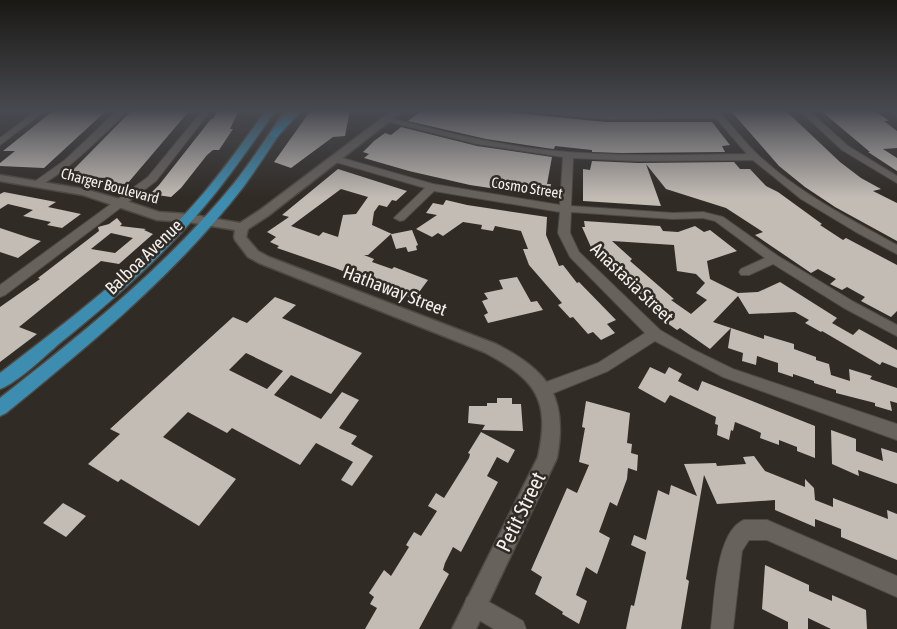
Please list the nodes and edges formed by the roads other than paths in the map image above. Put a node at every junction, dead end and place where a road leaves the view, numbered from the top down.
1 (92, 139) edge
2 (184, 139) edge
3 (249, 139) edge
4 (271, 139) edge
5 (361, 139) edge
6 (464, 139) edge
7 (739, 139) edge
8 (835, 139) edge
9 (568, 156) junction
10 (754, 157) junction
11 (335, 159) junction
12 (0, 178) edge
13 (897, 180) edge
14 (38, 184) junction
15 (432, 187) junction
16 (119, 202) junction
17 (565, 209) junction
18 (188, 218) junction
19 (400, 218) dead end
20 (208, 221) junction
21 (242, 226) junction
22 (897, 250) edge
23 (774, 259) junction
24 (745, 272) dead end
25 (0, 292) edge
26 (897, 331) edge
27 (655, 334) junction
28 (0, 382) edge
29 (544, 390) junction
30 (0, 408) edge
31 (897, 432) edge
32 (897, 587) edge
33 (475, 606) junction
34 (464, 629) edge
35 (515, 629) edge
36 (722, 629) edge

1 - 14 street
2 - 16 street
3 - 18 main road, Balboa Avenue
4 - 20 main road, Balboa Avenue
5 - 11 street
6 - 9 street
7 - 10 street
8 - 13 street
9 - 10 street
9 - 17 street, Anastasia Street
10 - 22 street
11 - 15 street, Cosmo Street
11 - 21 street
12 - 14 street, Charger Boulevard
14 - 16 street, Charger Boulevard
15 - 17 street, Cosmo Street
15 - 19 street
16 - 18 street, Charger Boulevard
16 - 25 street
17 - 23 street, Cosmo Street
17 - 27 street, Anastasia Street
18 - 20 street, Charger Boulevard
18 - 28 main road, Balboa Avenue
20 - 21 street, Charger Boulevard
20 - 30 main road, Balboa Avenue
21 - 29 street, Hathaway Street
23 - 24 street
23 - 26 street
27 - 29 street
27 - 31 street, Anastasia Street
29 - 33 street, Petit Street
32 - 36 street
33 - 34 street, Petit Street
33 - 35 street

